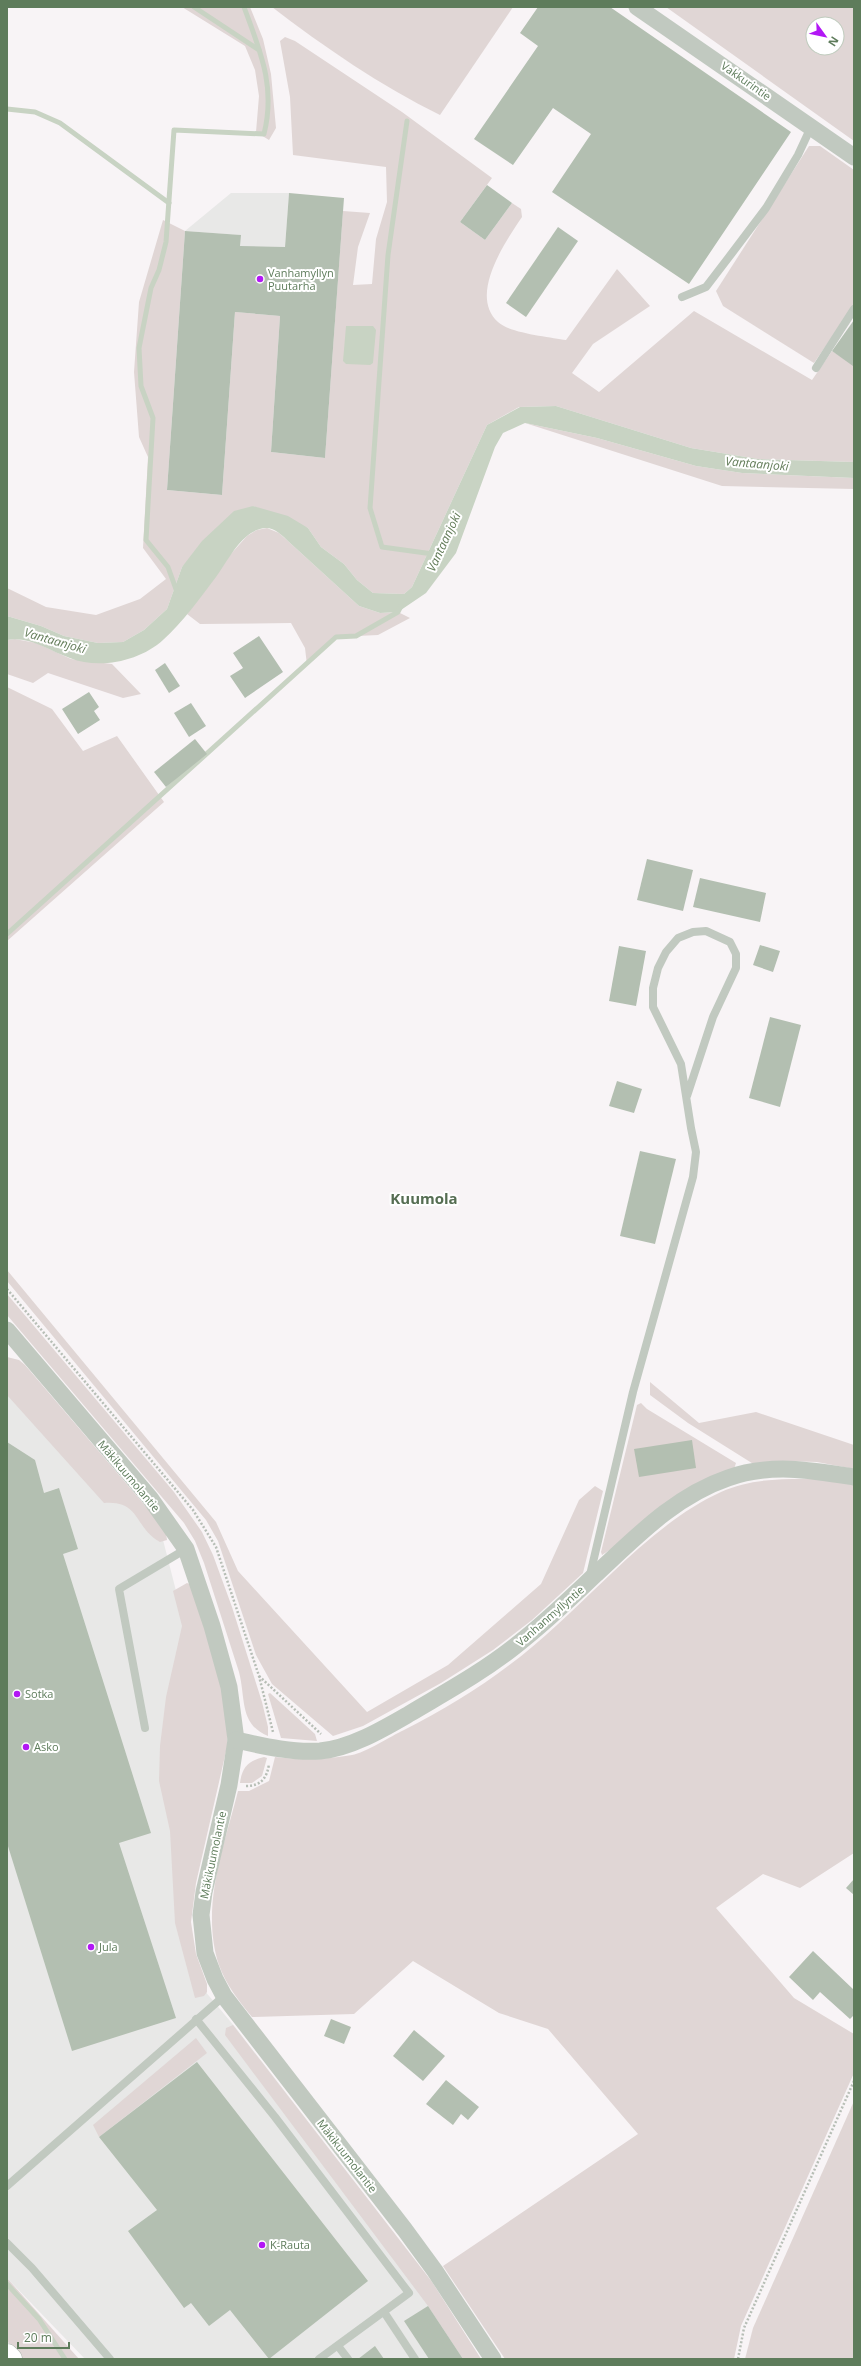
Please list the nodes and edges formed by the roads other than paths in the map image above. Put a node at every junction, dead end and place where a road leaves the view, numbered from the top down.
1 (637, 7) edge
2 (811, 127) junction
3 (854, 157) edge
4 (682, 297) dead end
5 (854, 310) edge
6 (816, 368) dead end
7 (686, 1096) junction
8 (7, 1330) edge
9 (854, 1477) edge
10 (186, 1550) junction
11 (588, 1582) junction
12 (145, 1728) dead end
13 (236, 1740) junction
14 (224, 1996) junction
15 (196, 2019) junction
16 (7, 2186) edge
17 (7, 2243) edge
18 (384, 2312) junction
19 (338, 2346) junction
20 (7, 2355) edge
21 (11, 2359) edge
22 (110, 2359) edge
23 (319, 2359) edge
24 (348, 2359) edge
25 (415, 2359) edge
26 (493, 2359) edge

1 - 2 street, Vakkurintie
2 - 3 street, Vakkurintie
2 - 4 lane
5 - 6 lane
7 - 7 lane
7 - 11 lane
8 - 10 street, Mäkikuumolantie
9 - 11 street, Vanhanmyllyntie
10 - 12 lane
10 - 13 street, Mäkikuumolantie
11 - 13 street, Vanhanmyllyntie
13 - 14 street, Mäkikuumolantie
14 - 15 lane
14 - 26 street, Mäkikuumolantie
15 - 16 lane
15 - 18 lane
17 - 22 lane
18 - 19 lane
18 - 25 lane
19 - 23 lane
19 - 24 lane
20 - 21 highway

